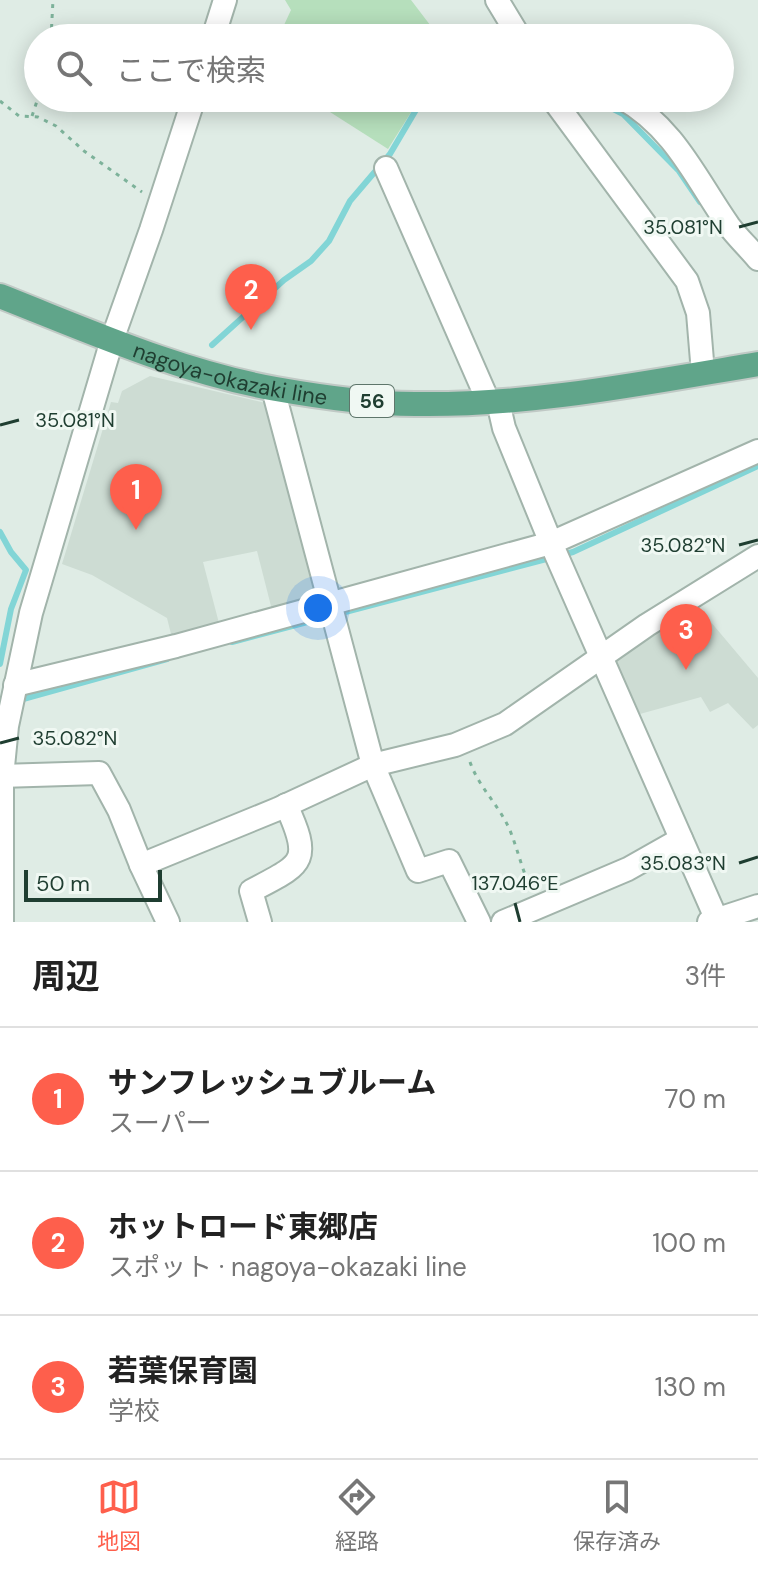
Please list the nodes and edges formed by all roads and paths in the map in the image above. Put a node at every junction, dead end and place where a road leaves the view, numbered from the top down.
1 (53, 0) edge
2 (225, 0) edge
3 (497, 0) edge
4 (52, 24) edge
5 (217, 24) edge
6 (512, 24) edge
7 (0, 101) edge
8 (33, 112) edge
9 (189, 112) edge
10 (562, 112) edge
11 (640, 112) edge
12 (32, 116) junction
13 (386, 168) dead end
14 (160, 202) junction
15 (758, 259) edge
16 (0, 296) edge
17 (112, 340) junction
18 (758, 364) edge
19 (703, 373) junction
20 (273, 389) junction
21 (493, 402) junction
22 (758, 451) edge
23 (551, 543) junction
24 (758, 556) edge
25 (330, 602) junction
26 (601, 658) junction
27 (15, 685) junction
28 (463, 741) junction
29 (373, 765) junction
30 (1, 780) edge
31 (286, 805) junction
32 (681, 839) junction
33 (141, 865) junction
34 (538, 906) junction
35 (758, 906) edge
36 (712, 920) edge
37 (2, 922) edge
38 (168, 922) edge
39 (260, 922) edge
40 (479, 922) edge
41 (503, 922) edge

1 - 4 path
2 - 5 street
3 - 6 street
7 - 12 path
8 - 12 path
9 - 14 street
10 - 19 street
11 - 15 street
12 - 14 path
13 - 21 street
14 - 17 street
16 - 17 main road, nagoya-okazaki line / 56
17 - 20 main road, nagoya-okazaki line / 56
17 - 27 street
18 - 19 main road, nagoya-okazaki line / 56
19 - 21 main road, nagoya-okazaki line / 56
20 - 21 main road, nagoya-okazaki line / 56
20 - 25 street
21 - 23 street
22 - 23 street
23 - 25 street
23 - 26 street
24 - 26 street
25 - 27 street
25 - 29 street
26 - 28 street
26 - 32 street
27 - 30 street
28 - 29 street
28 - 34 path
29 - 31 street
29 - 40 street
30 - 33 street
30 - 37 street
31 - 33 street
31 - 39 street
32 - 34 street
32 - 36 street
33 - 38 street
34 - 41 street
35 - 36 street

